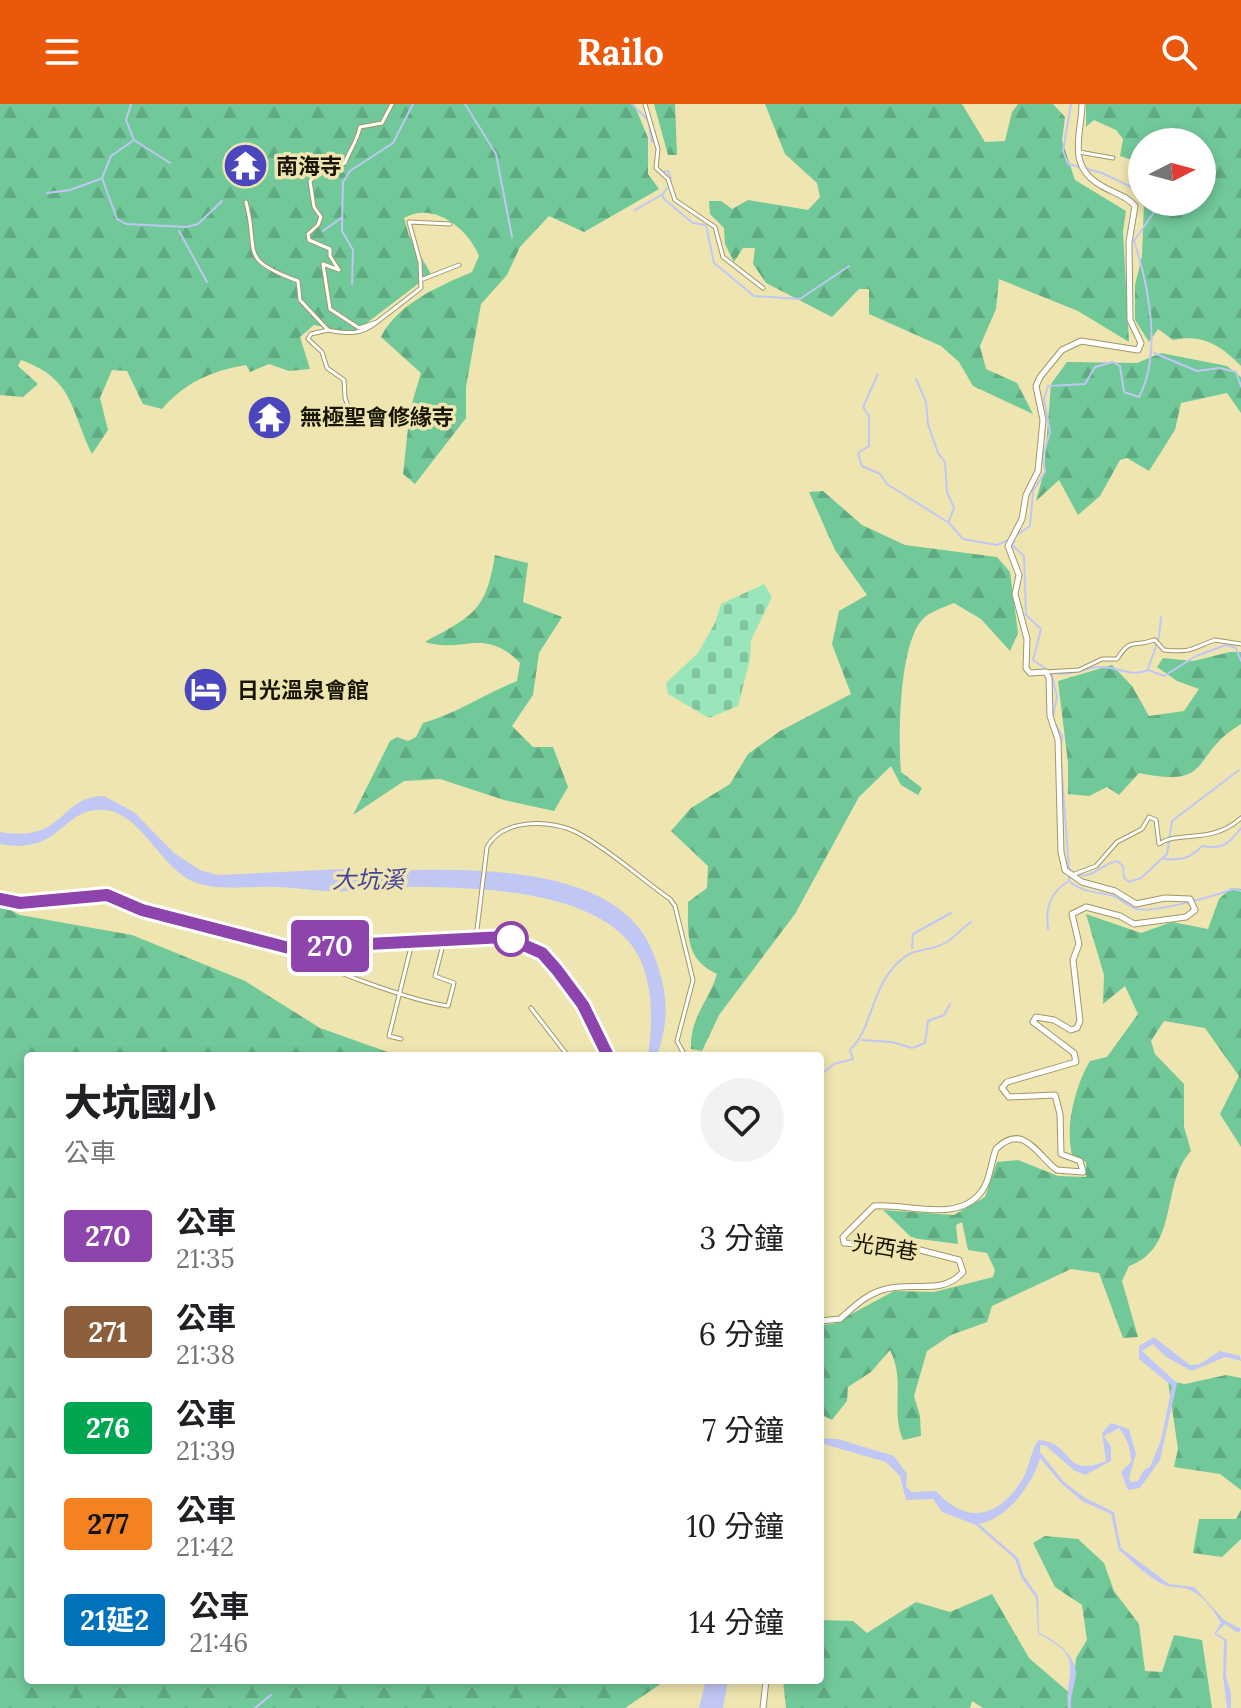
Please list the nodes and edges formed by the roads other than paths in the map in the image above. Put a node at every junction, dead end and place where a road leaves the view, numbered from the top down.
1 (392, 104) edge
2 (645, 104) edge
3 (1082, 104) edge
4 (1079, 152) junction
5 (1113, 158) dead end
6 (246, 202) dead end
7 (450, 224) dead end
8 (459, 265) dead end
9 (423, 279) junction
10 (763, 288) dead end
11 (377, 322) junction
12 (328, 330) junction
13 (353, 419) dead end
14 (1241, 644) edge
15 (1046, 672) junction
16 (1241, 818) edge
17 (1070, 875) junction
18 (0, 899) edge
19 (476, 938) junction
20 (444, 941) junction
21 (412, 943) junction
22 (289, 948) junction
23 (401, 994) junction
24 (531, 1008) dead end
25 (401, 1039) dead end
26 (565, 1052) edge
27 (606, 1052) edge
28 (683, 1052) edge
29 (824, 1321) edge
30 (766, 1684) edge
31 (763, 1708) edge

1 - 11 street
2 - 10 street
3 - 4 street
4 - 5 street
4 - 15 street
6 - 12 street
7 - 9 street
8 - 9 street
9 - 11 street
11 - 12 street
12 - 13 street
14 - 15 street
15 - 17 street
16 - 17 street
17 - 29 street, 光西巷
18 - 22 street
19 - 20 street
19 - 27 street
19 - 28 street
20 - 21 street
20 - 23 street
21 - 22 street
21 - 23 street
22 - 23 street
23 - 25 street
24 - 26 street
30 - 31 street

